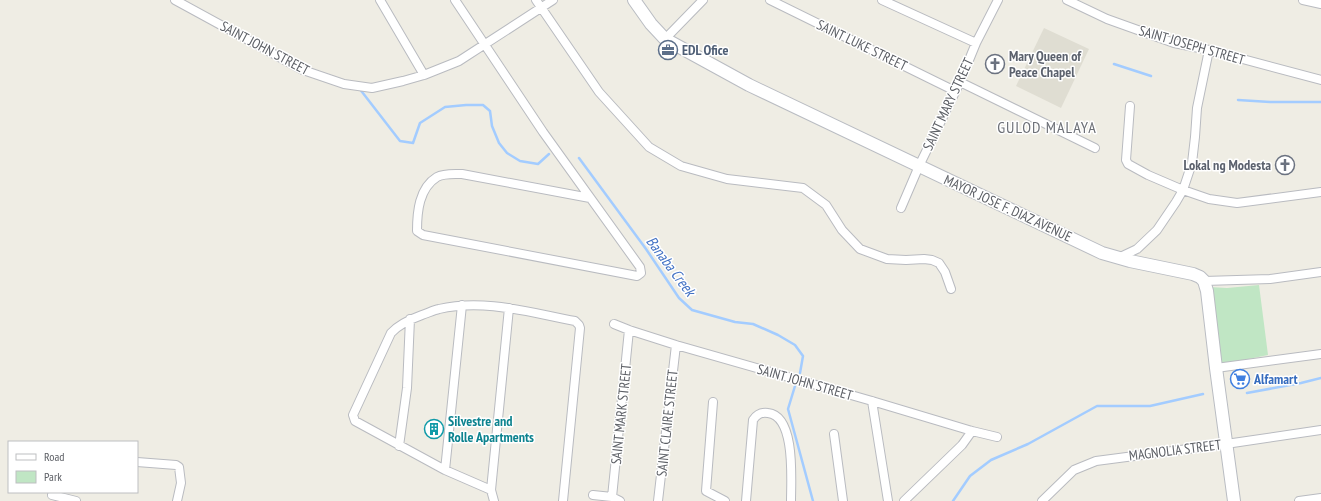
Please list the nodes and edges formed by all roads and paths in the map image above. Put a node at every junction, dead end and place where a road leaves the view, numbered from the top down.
1 (175, 0) edge
2 (380, 0) edge
3 (455, 0) edge
4 (536, 0) edge
5 (553, 0) edge
6 (634, 0) edge
7 (703, 0) edge
8 (770, 0) edge
9 (882, 0) edge
10 (998, 0) edge
11 (1067, 0) edge
12 (1303, 0) edge
13 (1321, 4) edge
14 (540, 7) junction
15 (665, 39) junction
16 (976, 43) junction
17 (484, 44) junction
18 (1209, 50) junction
19 (424, 75) junction
20 (1321, 80) edge
21 (960, 82) junction
22 (955, 91) junction
23 (1130, 106) dead end
24 (1095, 148) dead end
25 (919, 166) junction
26 (1183, 190) junction
27 (1321, 192) edge
28 (590, 198) junction
29 (901, 208) dead end
30 (1117, 258) junction
31 (1321, 272) edge
32 (1204, 281) junction
33 (951, 289) dead end
34 (462, 306) junction
35 (509, 308) junction
36 (410, 320) junction
37 (614, 324) dead end
38 (629, 330) junction
39 (676, 345) junction
40 (1321, 354) edge
41 (1216, 368) junction
42 (872, 401) junction
43 (713, 402) dead end
44 (1321, 430) edge
45 (972, 431) junction
46 (834, 434) dead end
47 (996, 437) dead end
48 (1226, 444) junction
49 (399, 446) junction
50 (138, 462) edge
51 (446, 470) junction
52 (490, 490) junction
53 (52, 493) edge
54 (593, 496) dead end
55 (1321, 498) edge
56 (616, 499) edge
57 (45, 501) edge
58 (76, 501) edge
59 (177, 501) edge
60 (494, 501) edge
61 (563, 501) edge
62 (658, 501) edge
63 (724, 501) edge
64 (746, 501) edge
65 (791, 501) edge
66 (843, 501) edge
67 (888, 501) edge
68 (904, 501) edge
69 (1042, 501) edge
70 (1234, 501) edge
71 (1299, 501) edge

1 - 19 street, SAINT JOHN STREET
2 - 19 street
3 - 17 street
4 - 14 street
5 - 14 street, SAINT JOHN STREET
6 - 15 main road, MAYOR JOSE F. DIAZ AVENUE
7 - 15 street
8 - 22 street, SAINT LUKE STREET
9 - 16 street
10 - 16 street, SAINT MARY STREET
11 - 18 street, SAINT JOSEPH STREET
12 - 13 street
14 - 17 street, SAINT JOHN STREET
14 - 33 street
15 - 25 main road, MAYOR JOSE F. DIAZ AVENUE
16 - 21 street, SAINT MARY STREET
17 - 19 street, SAINT JOHN STREET
17 - 28 street
18 - 20 street, SAINT JOSEPH STREET
18 - 26 street
21 - 22 street, SAINT MARY STREET
21 - 24 street
22 - 25 street, SAINT MARY STREET
23 - 26 street
25 - 29 street, SAINT MARY STREET
25 - 30 main road, MAYOR JOSE F. DIAZ AVENUE
26 - 27 street
26 - 30 street
28 - 28 street
30 - 32 main road, MAYOR JOSE F. DIAZ AVENUE
31 - 32 street
32 - 41 main road
34 - 35 street
34 - 36 street
34 - 51 street
35 - 52 street
35 - 61 street
36 - 49 street
36 - 49 street
37 - 38 street, SAINT JOHN STREET
38 - 39 street, SAINT JOHN STREET
38 - 56 street, SAINT MARK STREET
39 - 42 street, SAINT JOHN STREET
39 - 62 street, SAINT CLAIRE STREET
40 - 41 street
41 - 48 main road
42 - 45 street, SAINT JOHN STREET
42 - 67 street
43 - 63 street
44 - 48 street, MAGNOLIA STREET
45 - 47 street, SAINT JOHN STREET
45 - 68 street
46 - 66 street
48 - 69 street, MAGNOLIA STREET
48 - 70 main road
49 - 51 street
50 - 59 street
51 - 52 street
52 - 60 street
53 - 57 street
53 - 58 street
54 - 56 street
55 - 71 street
64 - 65 street

